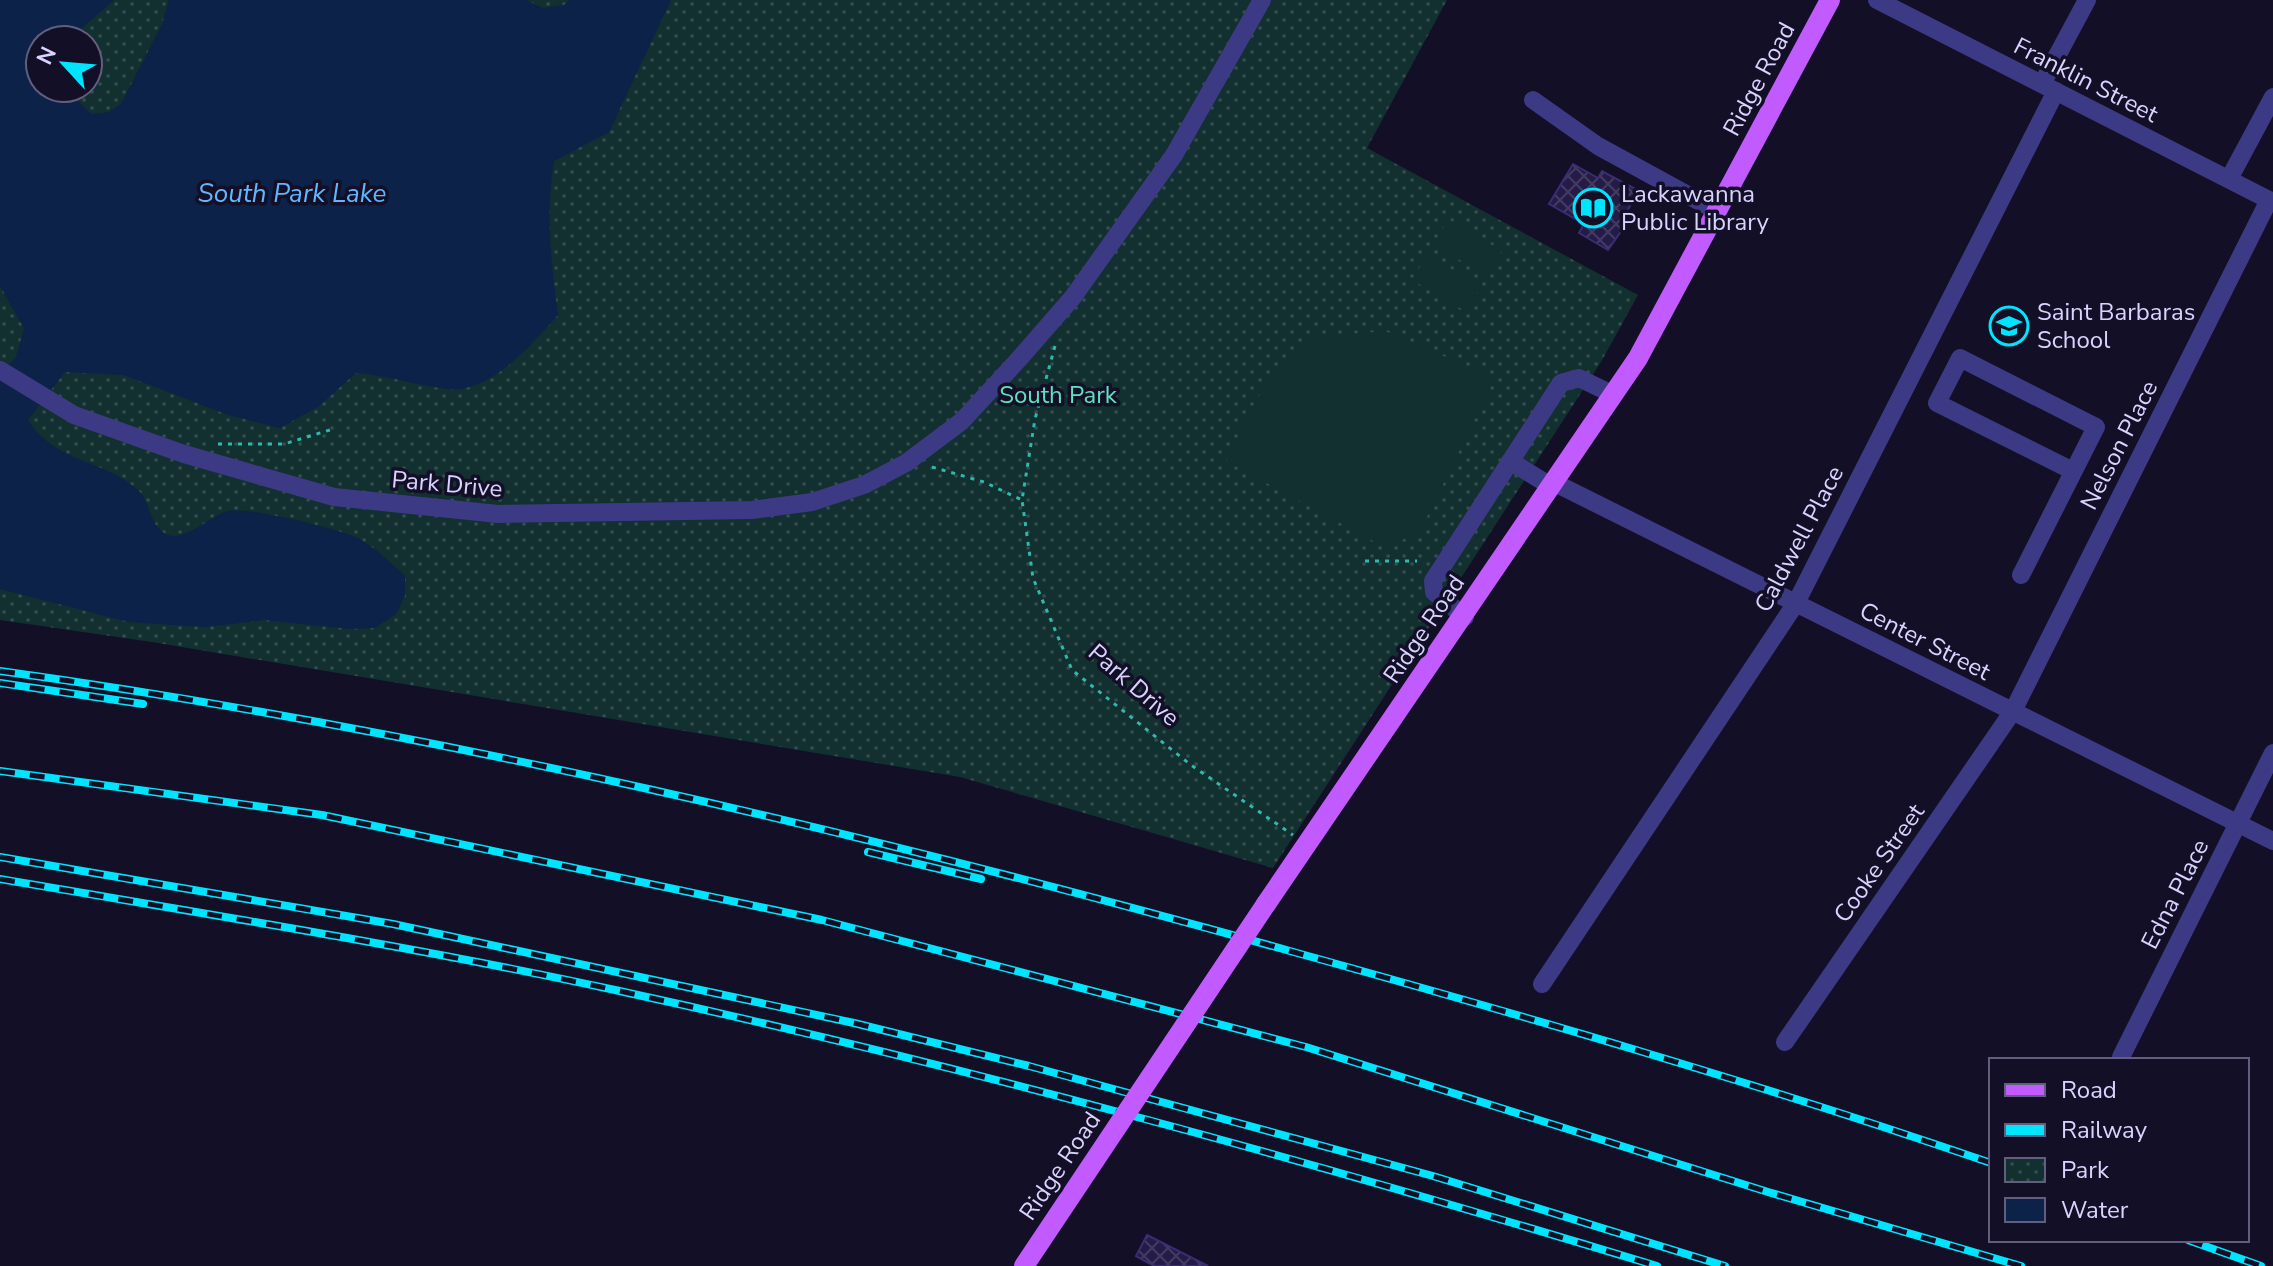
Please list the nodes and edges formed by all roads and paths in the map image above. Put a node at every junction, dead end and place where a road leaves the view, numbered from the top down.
1 (1262, 0) edge
2 (1830, 0) edge
3 (1877, 0) edge
4 (2087, 0) edge
5 (2049, 88) junction
6 (2273, 97) edge
7 (1533, 100) dead end
8 (2229, 179) junction
9 (2271, 201) edge
10 (1717, 211) junction
11 (1060, 333) dead end
12 (0, 370) edge
13 (1905, 387) junction
14 (1614, 395) junction
15 (1937, 403) junction
16 (333, 429) dead end
17 (211, 442) dead end
18 (1510, 461) junction
19 (906, 463) junction
20 (2073, 471) junction
21 (1553, 485) junction
22 (1022, 500) junction
23 (1365, 561) dead end
24 (1417, 561) dead end
25 (2021, 575) dead end
26 (1796, 603) junction
27 (1465, 617) junction
28 (2013, 711) junction
29 (2273, 753) edge
30 (2237, 824) junction
31 (2273, 841) edge
32 (1306, 844) junction
33 (1542, 984) dead end
34 (1785, 1042) dead end
35 (2121, 1057) dead end
36 (1024, 1266) edge

1 - 19 street, Park Drive
2 - 10 main road, Ridge Road
3 - 5 street, Franklin Street
4 - 5 street, Caldwell Place
5 - 8 street, Franklin Street
5 - 13 street, Caldwell Place
6 - 8 street
7 - 10 street
8 - 9 street, Franklin Street
9 - 28 street, Nelson Place
10 - 14 main road, Ridge Road
11 - 22 path, Park Drive
12 - 19 street, Park Drive
13 - 15 street
13 - 26 street, Caldwell Place
14 - 18 street
14 - 21 main road, Ridge Road
15 - 20 street
15 - 20 street
16 - 17 path
18 - 21 street, Center Street
18 - 27 street
19 - 22 path
20 - 25 street
21 - 26 street, Center Street
21 - 27 main road, Ridge Road
22 - 32 path, Park Drive
23 - 24 path
26 - 28 street, Center Street
26 - 33 street, Caldwell Place
27 - 32 main road, Ridge Road
28 - 30 street, Center Street
28 - 34 street, Cooke Street
29 - 30 street, Edna Place
30 - 31 street, Center Street
30 - 35 street, Edna Place
32 - 36 main road, Ridge Road, bridge

